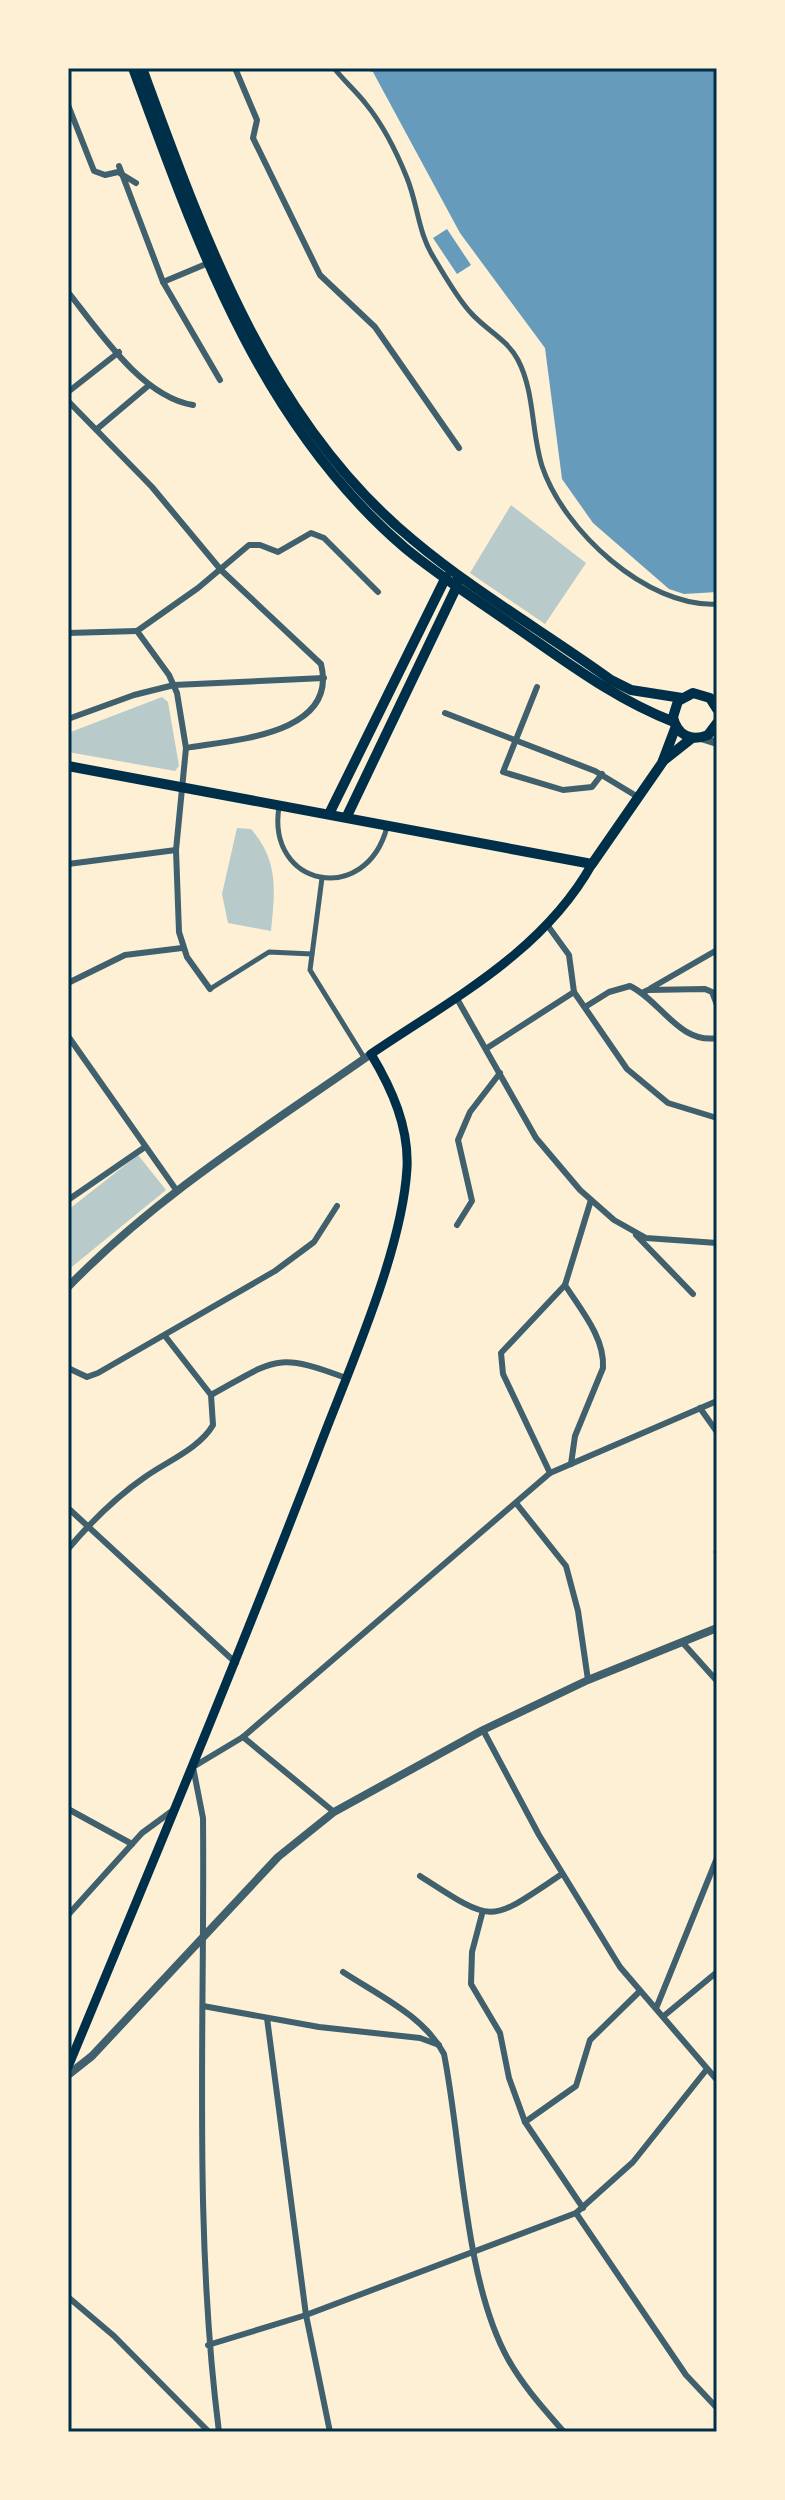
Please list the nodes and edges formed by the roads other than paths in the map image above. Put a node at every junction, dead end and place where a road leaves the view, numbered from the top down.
1 (133, 68) edge
2 (142, 68) edge
3 (235, 68) edge
4 (334, 68) edge
5 (68, 105) edge
6 (120, 170) junction
7 (136, 183) dead end
8 (206, 264) junction
9 (163, 282) junction
10 (68, 292) edge
11 (119, 352) junction
12 (220, 380) dead end
13 (148, 386) junction
14 (68, 392) edge
15 (68, 401) edge
16 (193, 405) dead end
17 (97, 429) junction
18 (459, 448) dead end
19 (221, 570) junction
20 (451, 573) junction
21 (457, 586) junction
22 (378, 592) dead end
23 (717, 604) edge
24 (137, 631) junction
25 (68, 633) edge
26 (324, 678) junction
27 (174, 685) junction
28 (537, 687) dead end
29 (682, 698) junction
30 (713, 698) edge
31 (717, 709) edge
32 (445, 713) dead end
33 (68, 719) edge
34 (717, 723) edge
35 (675, 724) junction
36 (516, 738) junction
37 (696, 738) junction
38 (717, 743) edge
39 (186, 748) junction
40 (662, 763) junction
41 (68, 766) edge
42 (602, 774) junction
43 (183, 787) junction
44 (638, 797) junction
45 (279, 807) junction
46 (329, 814) junction
47 (347, 816) junction
48 (387, 826) junction
49 (176, 850) junction
50 (68, 864) edge
51 (592, 864) junction
52 (322, 878) junction
53 (548, 926) junction
54 (182, 948) junction
55 (717, 950) edge
56 (312, 954) junction
57 (68, 983) edge
58 (210, 989) joint
59 (645, 991) junction
60 (574, 992) junction
61 (456, 997) junction
62 (717, 1005) edge
63 (585, 1007) junction
64 (717, 1038) edge
65 (70, 1041) edge
66 (487, 1048) junction
67 (368, 1057) junction
68 (500, 1073) junction
69 (717, 1118) edge
70 (145, 1147) junction
71 (177, 1191) junction
72 (68, 1200) edge
73 (591, 1200) junction
74 (337, 1206) dead end
75 (457, 1225) dead end
76 (634, 1233) junction
77 (717, 1243) edge
78 (565, 1285) junction
79 (68, 1287) edge
80 (693, 1294) dead end
81 (165, 1336) junction
82 (68, 1368) edge
83 (346, 1378) junction
84 (211, 1395) junction
85 (717, 1401) edge
86 (700, 1408) junction
87 (717, 1432) edge
88 (571, 1464) junction
89 (550, 1473) junction
90 (516, 1503) junction
91 (68, 1508) edge
92 (87, 1526) junction
93 (68, 1549) edge
94 (717, 1628) edge
95 (682, 1642) junction
96 (236, 1663) junction
97 (588, 1680) junction
98 (717, 1681) edge
99 (483, 1730) junction
100 (243, 1737) junction
101 (193, 1767) junction
102 (68, 1809) edge
103 (175, 1809) junction
104 (334, 1812) junction
105 (132, 1844) junction
106 (717, 1858) edge
107 (562, 1874) junction
108 (420, 1876) dead end
109 (482, 1914) junction
110 (68, 1915) edge
111 (204, 1936) junction
112 (343, 1972) dead end
113 (717, 1972) edge
114 (639, 1992) junction
115 (203, 2006) junction
116 (657, 2006) junction
117 (665, 2015) junction
118 (267, 2018) junction
119 (440, 2046) junction
120 (68, 2067) edge
121 (707, 2069) junction
122 (68, 2075) edge
123 (717, 2080) edge
124 (525, 2122) junction
125 (583, 2208) junction
126 (576, 2213) junction
127 (475, 2250) junction
128 (68, 2297) edge
129 (306, 2315) junction
130 (208, 2345) junction
131 (717, 2408) edge
132 (209, 2432) edge
133 (219, 2432) edge
134 (330, 2432) edge
135 (564, 2432) edge

1 - 8 main road
2 - 20 main road
3 - 18 street
4 - 23 street
5 - 6 street
6 - 7 street
6 - 9 street
8 - 9 street
8 - 20 main road
9 - 12 street
10 - 11 street
11 - 13 street
11 - 14 street
13 - 16 street
13 - 17 street
15 - 17 street
17 - 19 street
19 - 22 street
19 - 24 street
19 - 26 street
20 - 21 main road
20 - 29 main road
20 - 46 main road
21 - 35 main road
21 - 47 main road
24 - 25 street
24 - 27 street
26 - 27 street
26 - 39 street
27 - 33 street
27 - 39 street
28 - 36 street
29 - 30 main road
29 - 35 main road
30 - 31 main road
32 - 36 street
34 - 37 main road
35 - 37 main road
35 - 40 main road
36 - 42 street
36 - 42 street
37 - 38 street
37 - 40 main road
39 - 43 street
40 - 44 main road
41 - 43 main road
42 - 44 street
43 - 45 main road
43 - 49 street
44 - 51 main road
45 - 46 main road
45 - 52 street
46 - 47 main road
47 - 48 main road
48 - 51 main road
48 - 52 street
49 - 50 street
49 - 54 street
51 - 53 main road
52 - 56 street
53 - 60 street
53 - 61 main road
54 - 57 street
54 - 58 street
55 - 59 street
56 - 58 street
56 - 67 street
59 - 62 street
59 - 63 street
59 - 64 street
60 - 63 street
60 - 66 street
61 - 66 street
61 - 67 main road
63 - 69 street
65 - 70 street
66 - 68 street
67 - 71 street
67 - 83 main road
68 - 73 street
68 - 75 street
70 - 71 street
70 - 72 street
71 - 79 street
73 - 76 street
73 - 78 street
74 - 81 street
76 - 77 street
76 - 80 street
78 - 88 street
78 - 89 street
81 - 82 street
81 - 84 street
83 - 84 street
83 - 96 main road
84 - 92 street
85 - 86 street
86 - 87 street
86 - 88 street
88 - 89 street
89 - 90 street
90 - 97 street
90 - 100 street
91 - 92 street
92 - 93 street
92 - 96 street
94 - 95 street
95 - 97 street
95 - 98 street
96 - 101 main road
97 - 99 street
99 - 104 street
99 - 107 street
100 - 101 street
100 - 104 street
101 - 103 main road
101 - 111 street
102 - 105 street
103 - 105 street
103 - 120 main road
104 - 111 street
105 - 110 street
106 - 116 street
107 - 109 street
107 - 114 street
108 - 109 street
109 - 124 street
111 - 115 street
111 - 122 street
112 - 119 street
113 - 117 street
114 - 116 street
114 - 124 street
115 - 118 street
115 - 130 street
116 - 117 street
117 - 121 street
118 - 119 street
118 - 129 street
119 - 127 street
121 - 123 street
121 - 125 street
124 - 125 street
125 - 126 street
126 - 127 street
126 - 131 street
127 - 129 street
127 - 135 street
128 - 132 street
129 - 130 street
129 - 134 street
130 - 133 street

